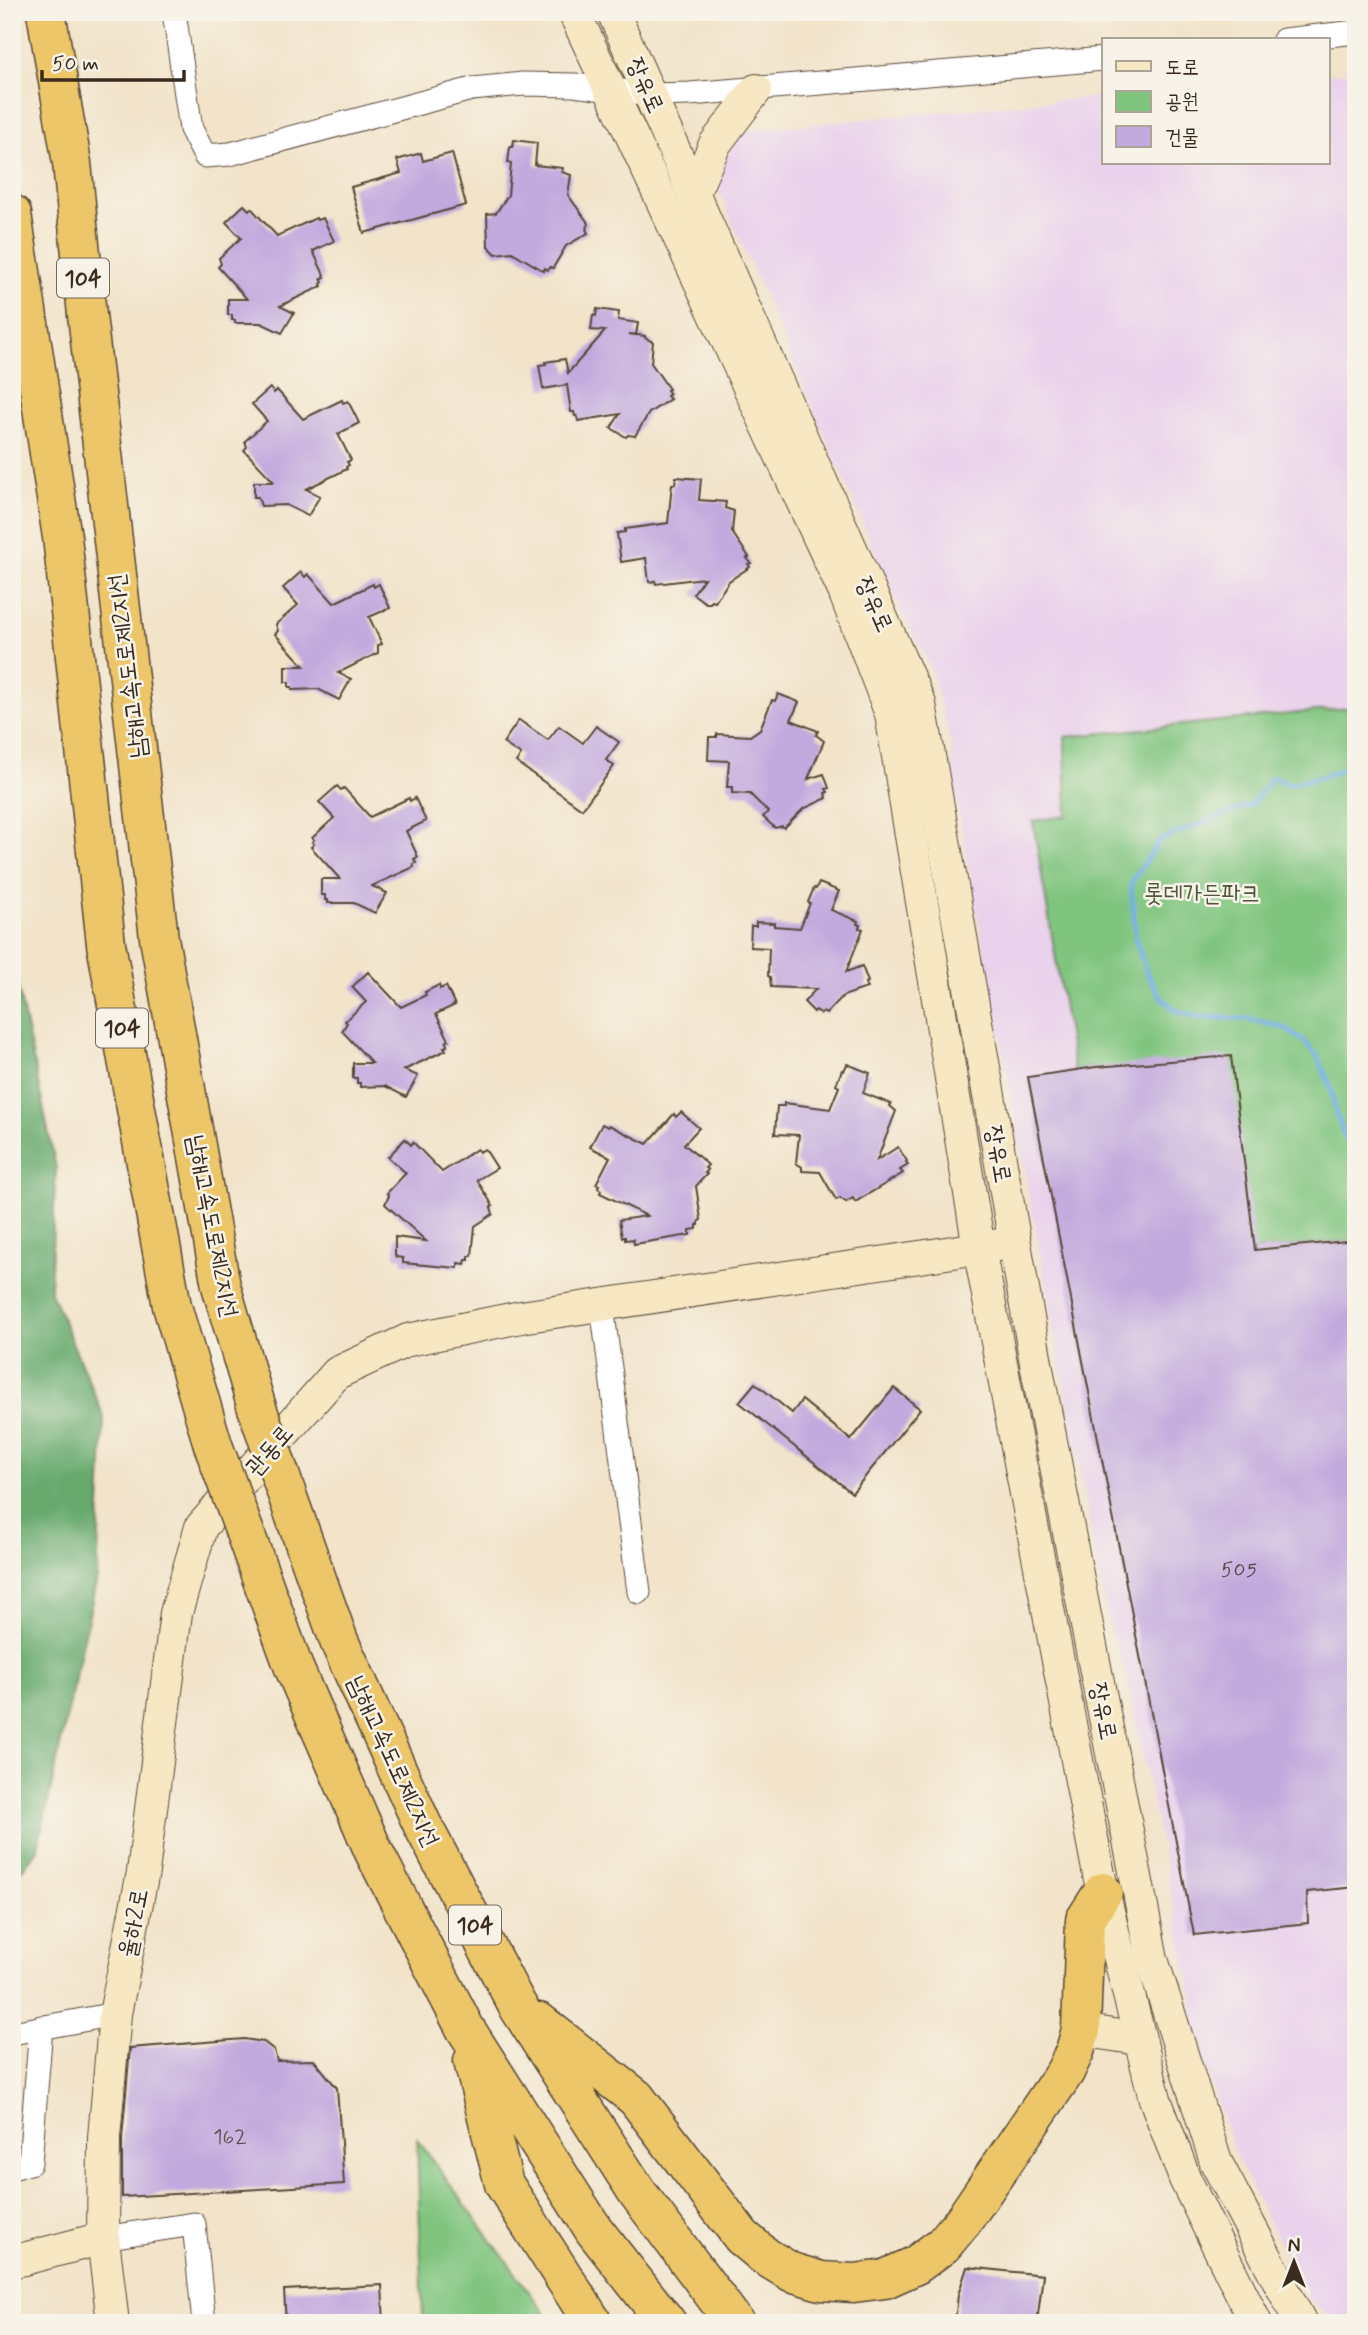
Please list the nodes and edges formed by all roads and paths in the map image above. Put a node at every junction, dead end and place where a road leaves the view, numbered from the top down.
1 (46, 12) edge
2 (174, 12) edge
3 (574, 12) edge
4 (613, 12) edge
5 (1356, 32) edge
6 (1302, 38) edge
7 (1102, 59) edge
8 (756, 90) junction
9 (609, 91) junction
10 (651, 95) junction
11 (694, 192) junction
12 (12, 214) edge
13 (1015, 1242) junction
14 (979, 1248) junction
15 (602, 1306) junction
16 (201, 1527) joint
17 (639, 1592) dead end
18 (1103, 1892) junction
19 (517, 2005) junction
20 (115, 2014) junction
21 (41, 2027) junction
22 (465, 2028) junction
23 (1080, 2030) junction
24 (12, 2033) edge
25 (1139, 2039) junction
26 (12, 2168) edge
27 (103, 2238) junction
28 (12, 2262) edge
29 (1296, 2313) edge
30 (1248, 2317) edge
31 (113, 2323) edge
32 (204, 2323) edge
33 (593, 2323) edge
34 (667, 2323) edge
35 (734, 2323) edge
36 (1323, 2323) edge

1 - 19 highway, 남해고속도로제2지선 / 104, bridge
2 - 9 street
3 - 9 main road, 장유로
4 - 10 main road, 장유로
5 - 6 street
7 - 8 street
8 - 10 street
8 - 11 main road
9 - 10 street
9 - 14 main road, 장유로
10 - 11 main road, 장유로
11 - 13 main road, 장유로
12 - 22 highway, 남해고속도로제2지선 / 104, bridge
13 - 14 main road
13 - 29 main road, 장유로
14 - 15 main road
14 - 18 main road, 장유로
15 - 16 main road, 관동로
15 - 17 street
16 - 20 main road, 율하2로
18 - 23 highway
18 - 25 main road, 장유로
19 - 23 highway
19 - 35 highway, 남해고속도로제2지선 / 104
20 - 21 street
20 - 27 main road, 율하2로
21 - 24 street
21 - 26 street
22 - 33 highway
22 - 34 highway, 남해고속도로제2지선 / 104
23 - 25 main road
25 - 30 main road, 장유로
27 - 28 main road
27 - 31 main road, 율하2로
27 - 32 street
29 - 36 main road

